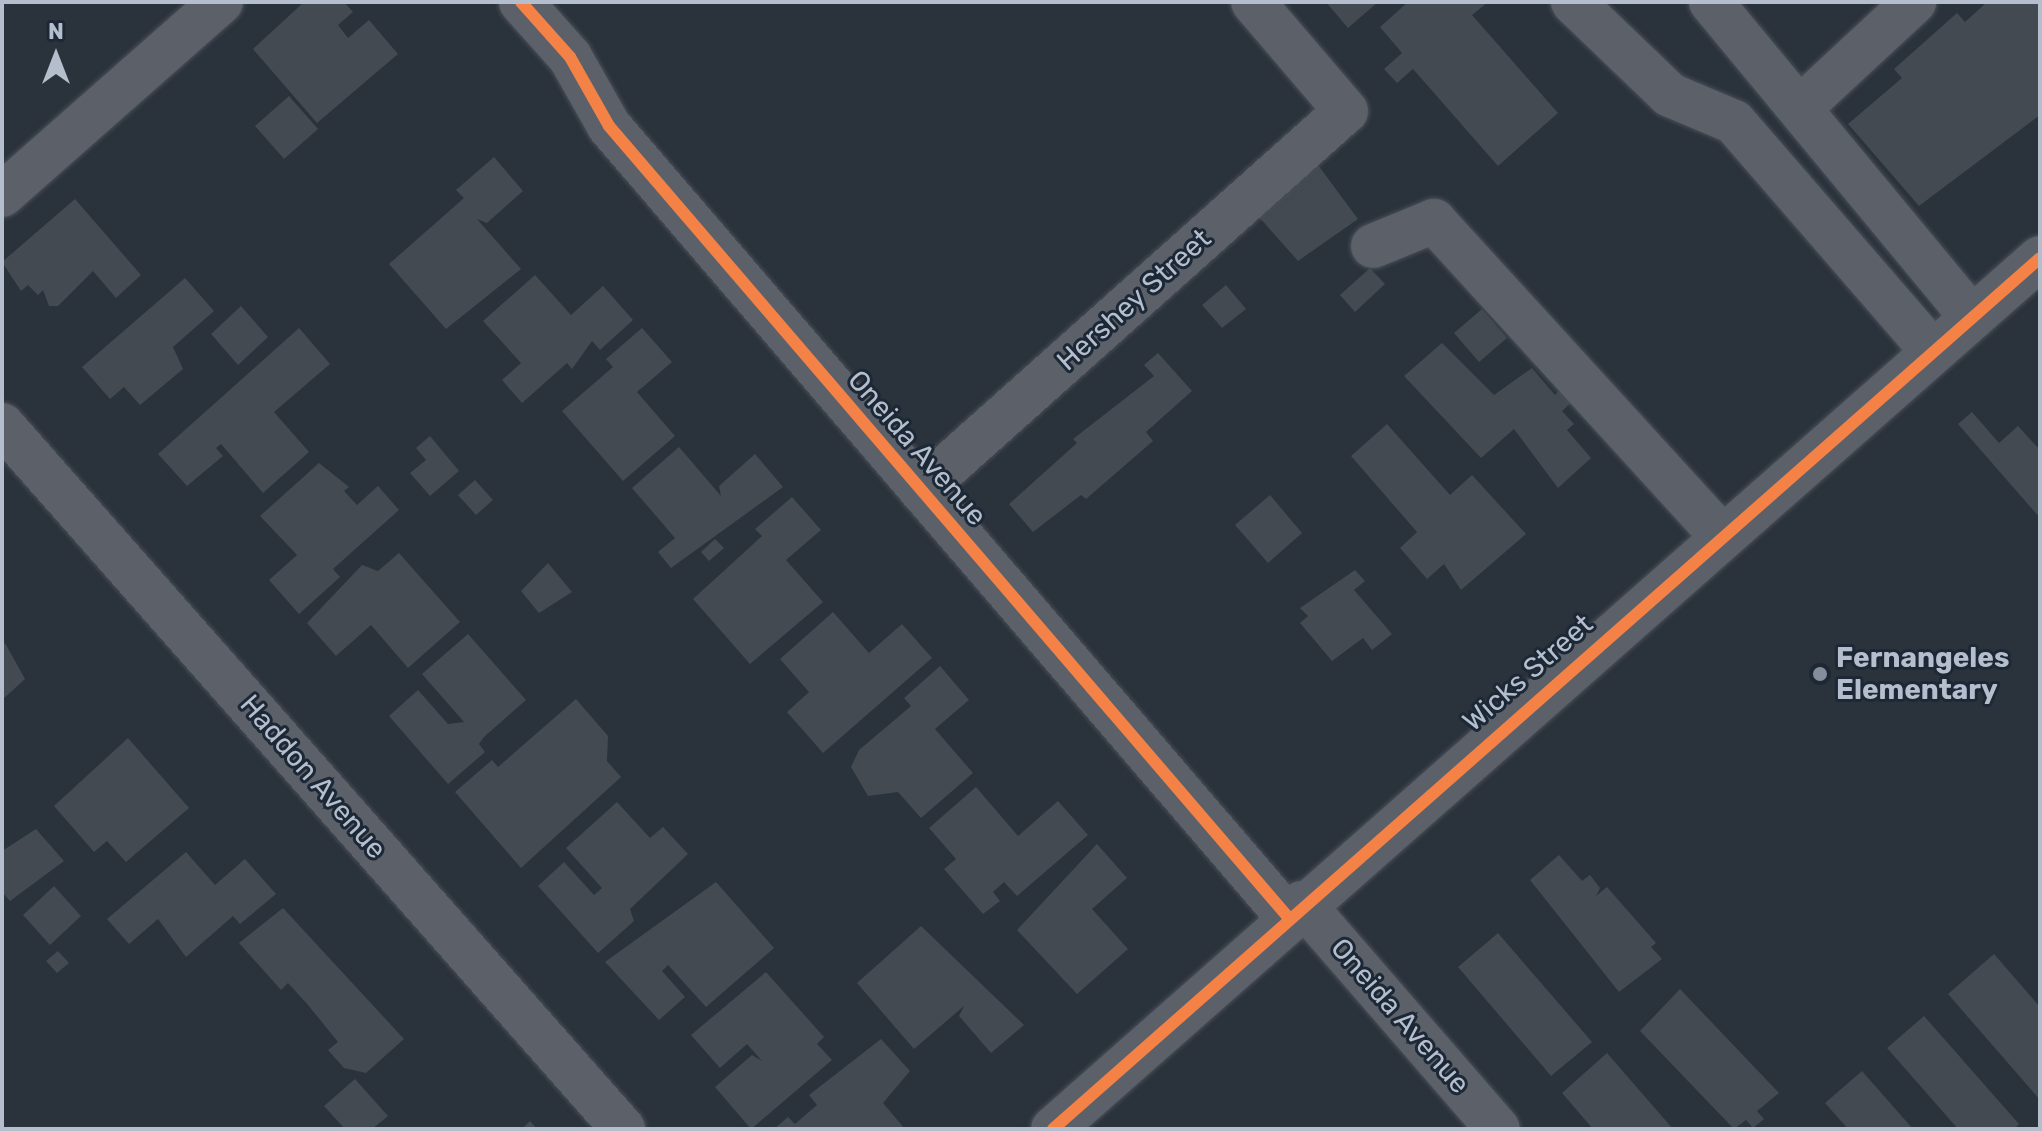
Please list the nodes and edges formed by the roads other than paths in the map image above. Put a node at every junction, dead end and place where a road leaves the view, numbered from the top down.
1 (221, 2) edge
2 (521, 2) edge
3 (1253, 2) edge
4 (1573, 2) edge
5 (1711, 2) edge
6 (1914, 2) edge
7 (1800, 108) junction
8 (2, 195) edge
9 (1373, 246) dead end
10 (2040, 258) edge
11 (1972, 318) junction
12 (1933, 352) junction
13 (2, 425) edge
14 (921, 490) junction
15 (1722, 536) junction
16 (1295, 910) junction
17 (623, 1129) edge
18 (1053, 1129) edge
19 (1498, 1129) edge

1 - 8 street
2 - 14 street, Oneida Avenue
3 - 14 street, Hershey Street
4 - 12 street
5 - 7 street
6 - 7 street
7 - 11 street
9 - 15 street
10 - 11 street, Wicks Street
11 - 12 street, Wicks Street
12 - 15 street, Wicks Street
13 - 17 street, Haddon Avenue
14 - 16 street, Oneida Avenue
15 - 16 street, Wicks Street
16 - 18 street, Wicks Street
16 - 19 street, Oneida Avenue

